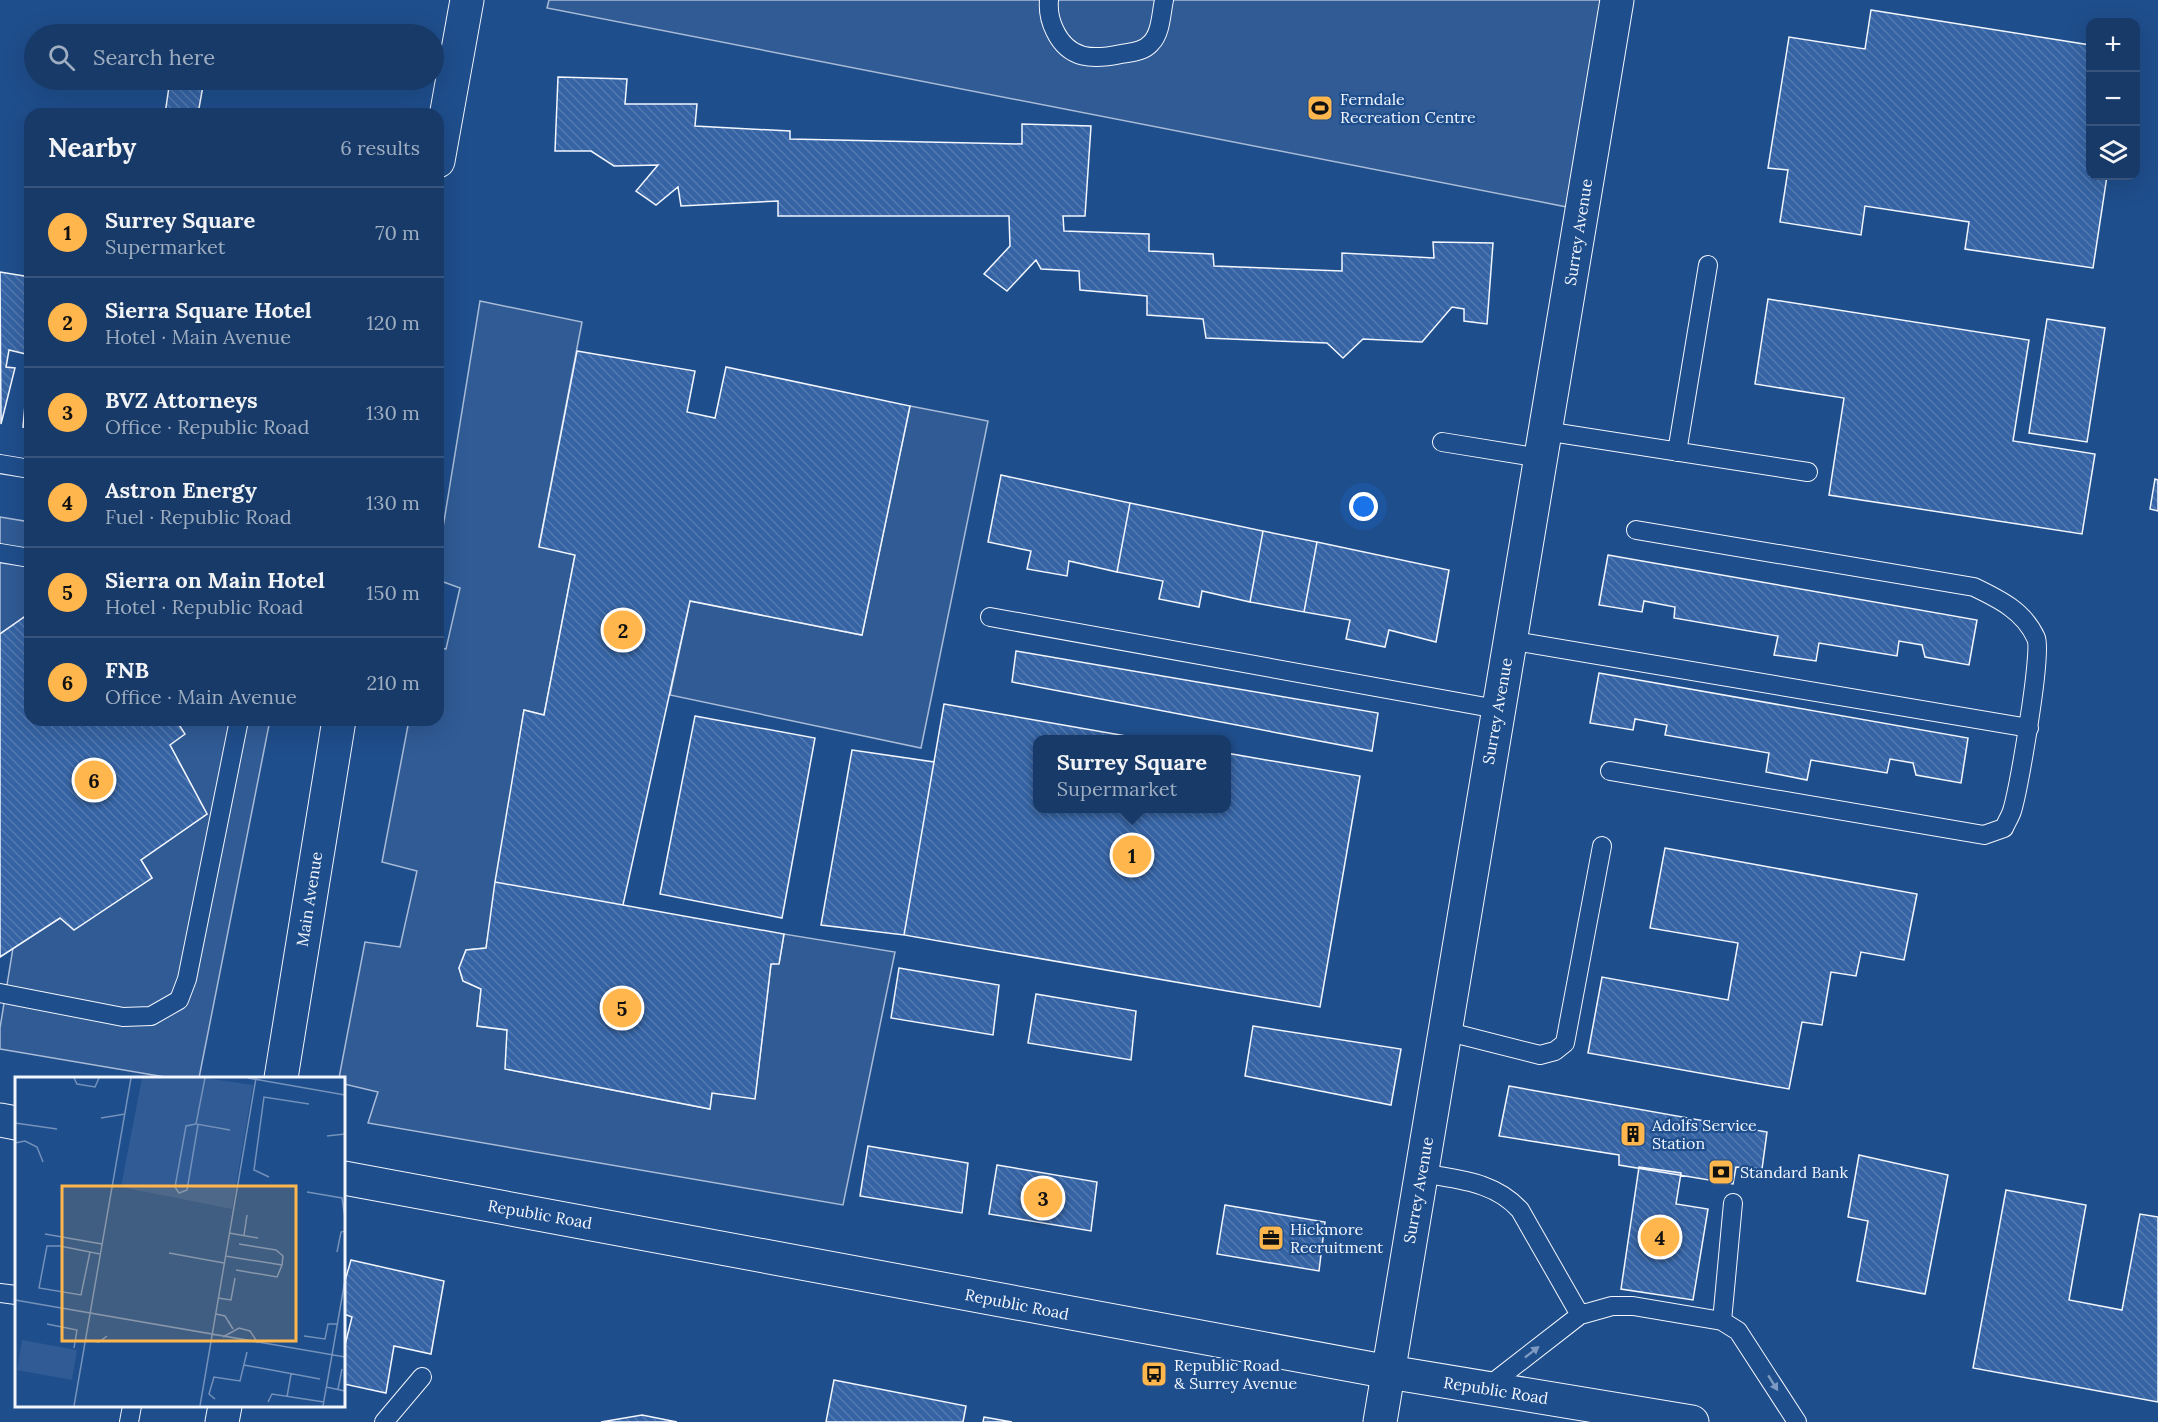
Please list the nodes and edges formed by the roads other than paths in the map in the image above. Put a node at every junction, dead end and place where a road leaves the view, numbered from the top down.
1 (467, 0) edge
2 (1049, 0) edge
3 (1164, 0) edge
4 (1617, 0) edge
5 (444, 128) edge
6 (1708, 265) dead end
7 (1442, 442) dead end
8 (1543, 445) junction
9 (1677, 452) junction
10 (0, 464) edge
11 (24, 468) edge
12 (1808, 472) dead end
13 (1636, 530) dead end
14 (0, 553) edge
15 (24, 557) edge
16 (990, 617) dead end
17 (1509, 640) junction
18 (1497, 709) junction
19 (238, 726) edge
20 (338, 726) edge
21 (2029, 728) junction
22 (1610, 771) dead end
23 (1602, 846) dead end
24 (0, 993) edge
25 (1444, 1031) junction
26 (281, 1077) edge
27 (0, 1120) edge
28 (15, 1123) edge
29 (1422, 1173) junction
30 (345, 1178) edge
31 (1733, 1203) dead end
32 (0, 1293) edge
33 (15, 1295) edge
34 (1580, 1315) junction
35 (1722, 1321) junction
36 (1389, 1372) junction
37 (422, 1377) dead end
38 (1486, 1388) junction
39 (132, 1407) edge
40 (129, 1422) edge
41 (384, 1422) edge
42 (1380, 1422) edge
43 (1692, 1422) edge
44 (1797, 1422) edge

1 - 5 street
2 - 3 lane
4 - 8 street, Surrey Avenue
6 - 9 lane
7 - 8 lane
8 - 9 lane
8 - 17 street, Surrey Avenue
9 - 12 lane
10 - 11 lane
13 - 21 lane
14 - 15 lane
16 - 18 lane
17 - 18 street, Surrey Avenue
17 - 21 lane
18 - 25 street, Surrey Avenue
19 - 24 lane
20 - 26 street, Main Avenue
21 - 22 lane
23 - 25 lane
25 - 29 street, Surrey Avenue
27 - 28 street
29 - 34 lane
29 - 36 street, Surrey Avenue
30 - 36 street, Republic Road
31 - 35 lane
32 - 33 lane
34 - 35 lane
38 -> 34 lane
35 -> 44 lane
36 - 38 street, Republic Road
36 - 42 street, Surrey Avenue
37 - 41 lane
38 - 43 street, Republic Road
39 - 40 lane

